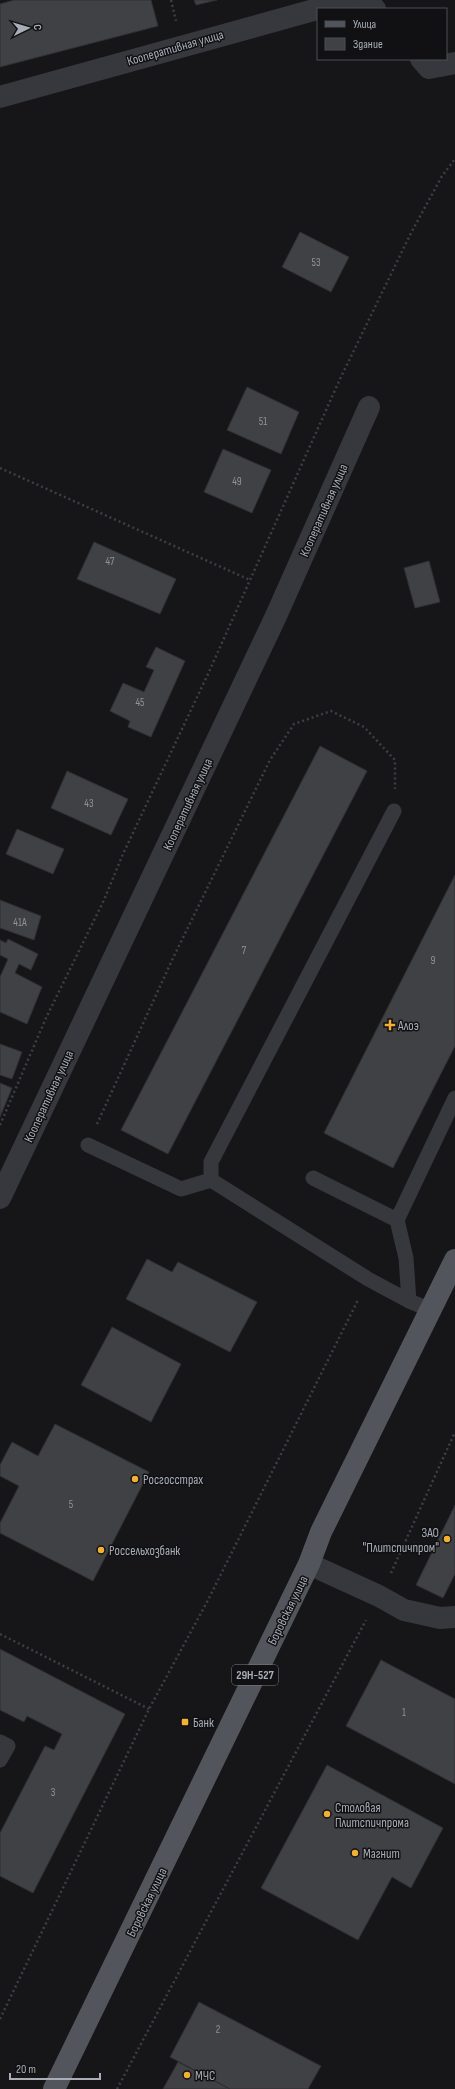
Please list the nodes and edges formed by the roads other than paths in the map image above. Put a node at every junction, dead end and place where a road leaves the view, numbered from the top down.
1 (350, 0) edge
2 (366, 0) edge
3 (321, 8) edge
4 (374, 8) edge
5 (317, 9) edge
6 (422, 60) edge
7 (455, 63) edge
8 (0, 97) edge
9 (369, 406) dead end
10 (394, 811) road end
11 (455, 1098) edge
12 (88, 1145) road end
13 (313, 1178) dead end
14 (211, 1180) junction
15 (0, 1198) edge
16 (397, 1220) junction
17 (455, 1261) edge
18 (409, 1300) junction
19 (431, 1310) junction
20 (309, 1564) junction
21 (455, 1617) edge
22 (0, 1742) edge
23 (0, 1760) edge
24 (54, 2089) edge

1 - 3 street, Кооперативная улица
2 - 4 street
5 - 8 street, Кооперативная улица
6 - 7 street
9 - 15 street, Кооперативная улица
10 - 14 lane
11 - 16 lane
12 - 14 lane
13 - 16 lane
14 - 18 lane
16 - 18 lane
17 - 19 main road, Боровская улица / 29Н-527
18 - 19 lane
19 - 20 main road, Боровская улица / 29Н-527
20 - 21 street
20 - 24 main road, Боровская улица / 29Н-527
22 - 23 lane

